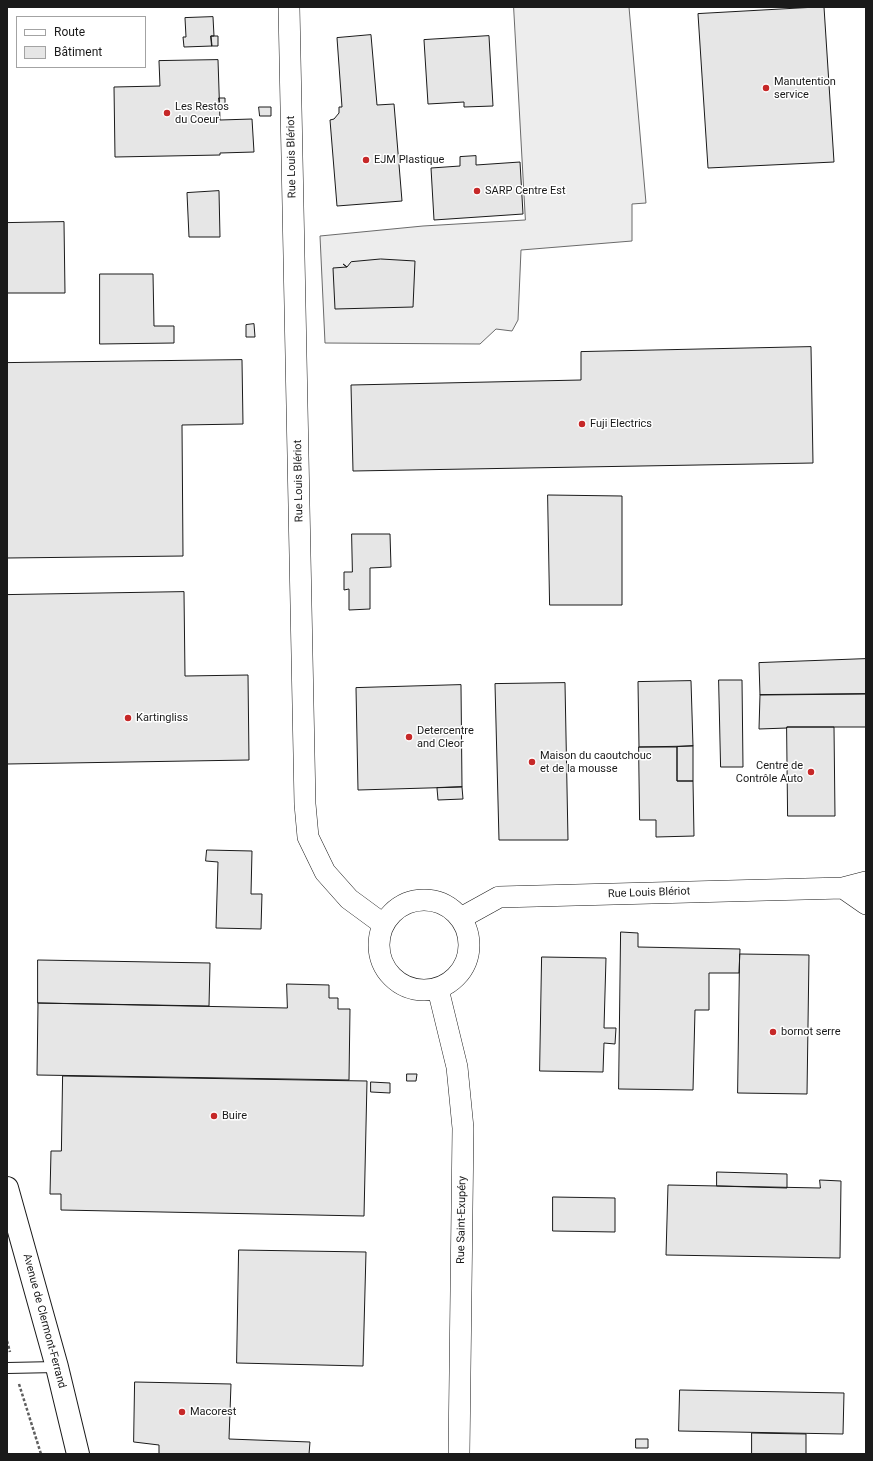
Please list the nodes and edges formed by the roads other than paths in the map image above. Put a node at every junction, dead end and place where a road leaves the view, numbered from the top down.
1 (289, 7) edge
2 (866, 882) edge
3 (843, 888) junction
4 (866, 904) edge
5 (461, 918) junction
6 (383, 924) junction
7 (438, 989) junction
8 (7, 1188) edge
9 (58, 1367) junction
10 (11, 1368) edge
11 (78, 1454) edge
12 (459, 1454) edge

1 - 6 street, Rue Louis Blériot
2 - 3 street, Rue Louis Blériot
3 - 4 street
3 - 5 street, Rue Louis Blériot
5 - 6 street
5 - 7 street
6 - 7 street
7 - 12 street, Rue Saint-Exupéry
8 - 9 street, Avenue de Clermont-Ferrand
9 - 10 lane
9 - 11 street, Avenue de Clermont-Ferrand

